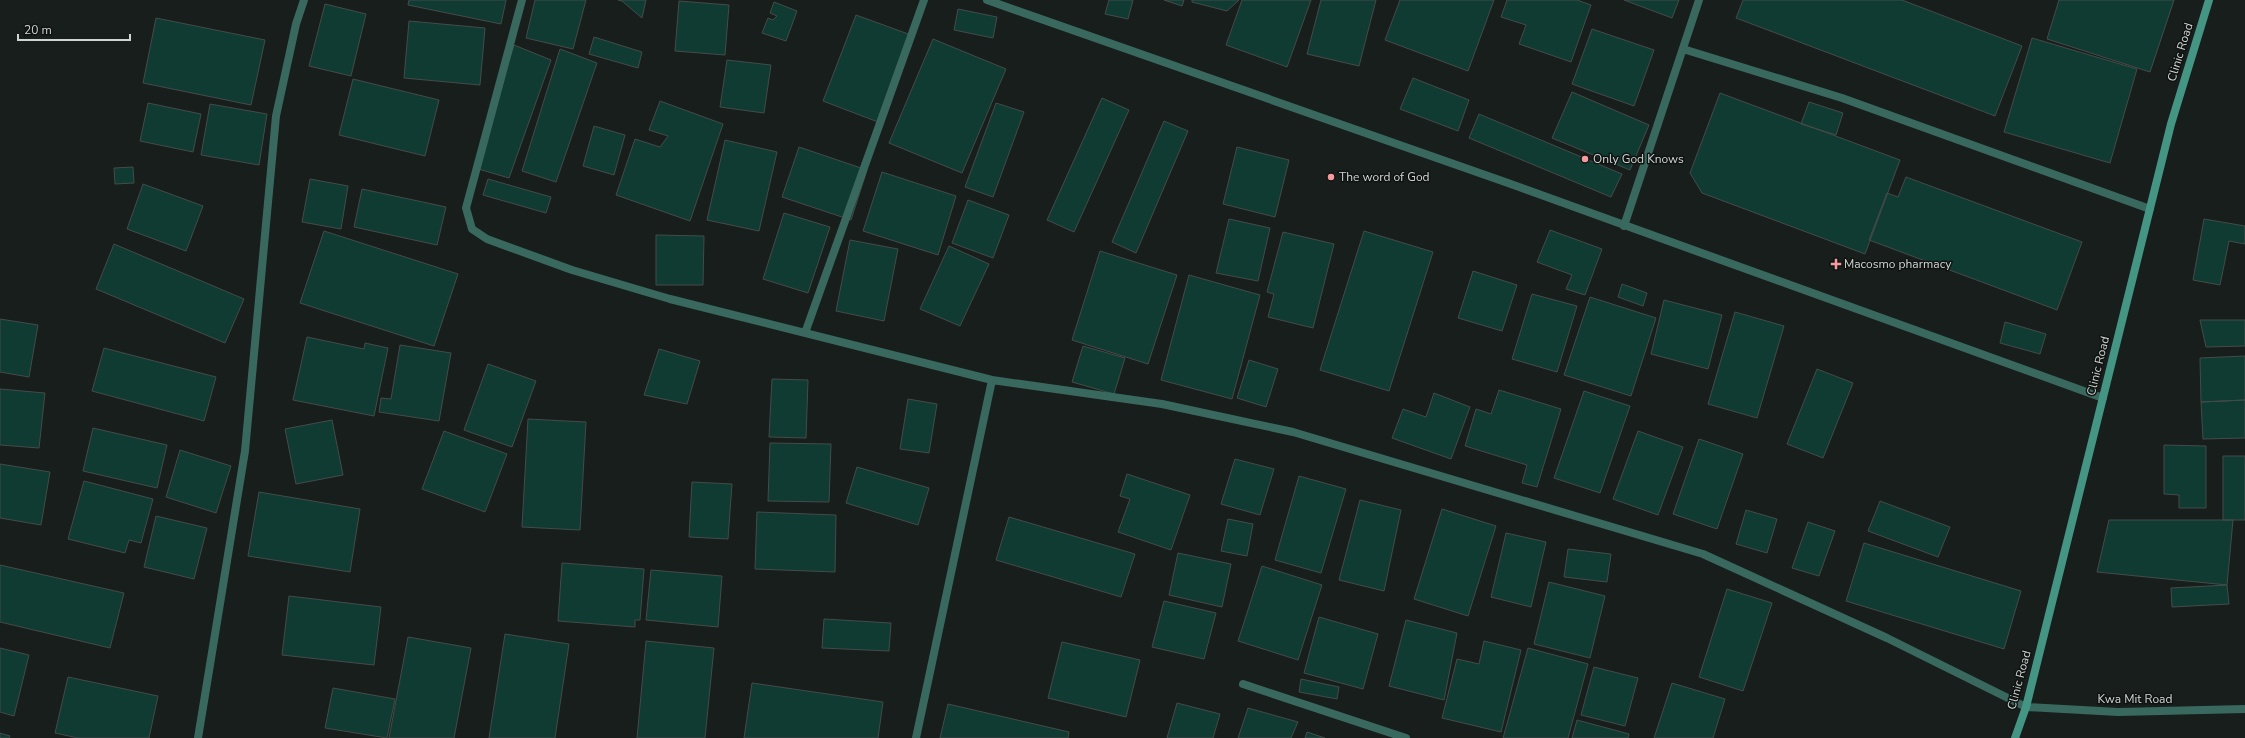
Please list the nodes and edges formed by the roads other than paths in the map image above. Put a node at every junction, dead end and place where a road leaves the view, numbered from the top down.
1 (304, 0) edge
2 (522, 0) edge
3 (924, 0) edge
4 (987, 0) edge
5 (1699, 0) edge
6 (2209, 0) edge
7 (1683, 49) junction
8 (2150, 209) junction
9 (1624, 226) junction
10 (806, 333) junction
11 (992, 380) junction
12 (2103, 398) junction
13 (1243, 684) dead end
14 (2026, 707) junction
15 (2245, 710) edge
16 (198, 738) edge
17 (916, 738) edge
18 (1406, 738) edge
19 (2015, 738) edge

1 - 16 street
2 - 10 street
3 - 10 street
4 - 9 street
5 - 7 street
6 - 8 street, Clinic Road
7 - 8 street
7 - 9 street
8 - 12 street, Clinic Road
9 - 12 street
10 - 11 street
11 - 14 street
11 - 17 street
12 - 14 street, Clinic Road
13 - 18 street
14 - 15 street, Kwa Mit Road
14 - 19 street, Clinic Road

